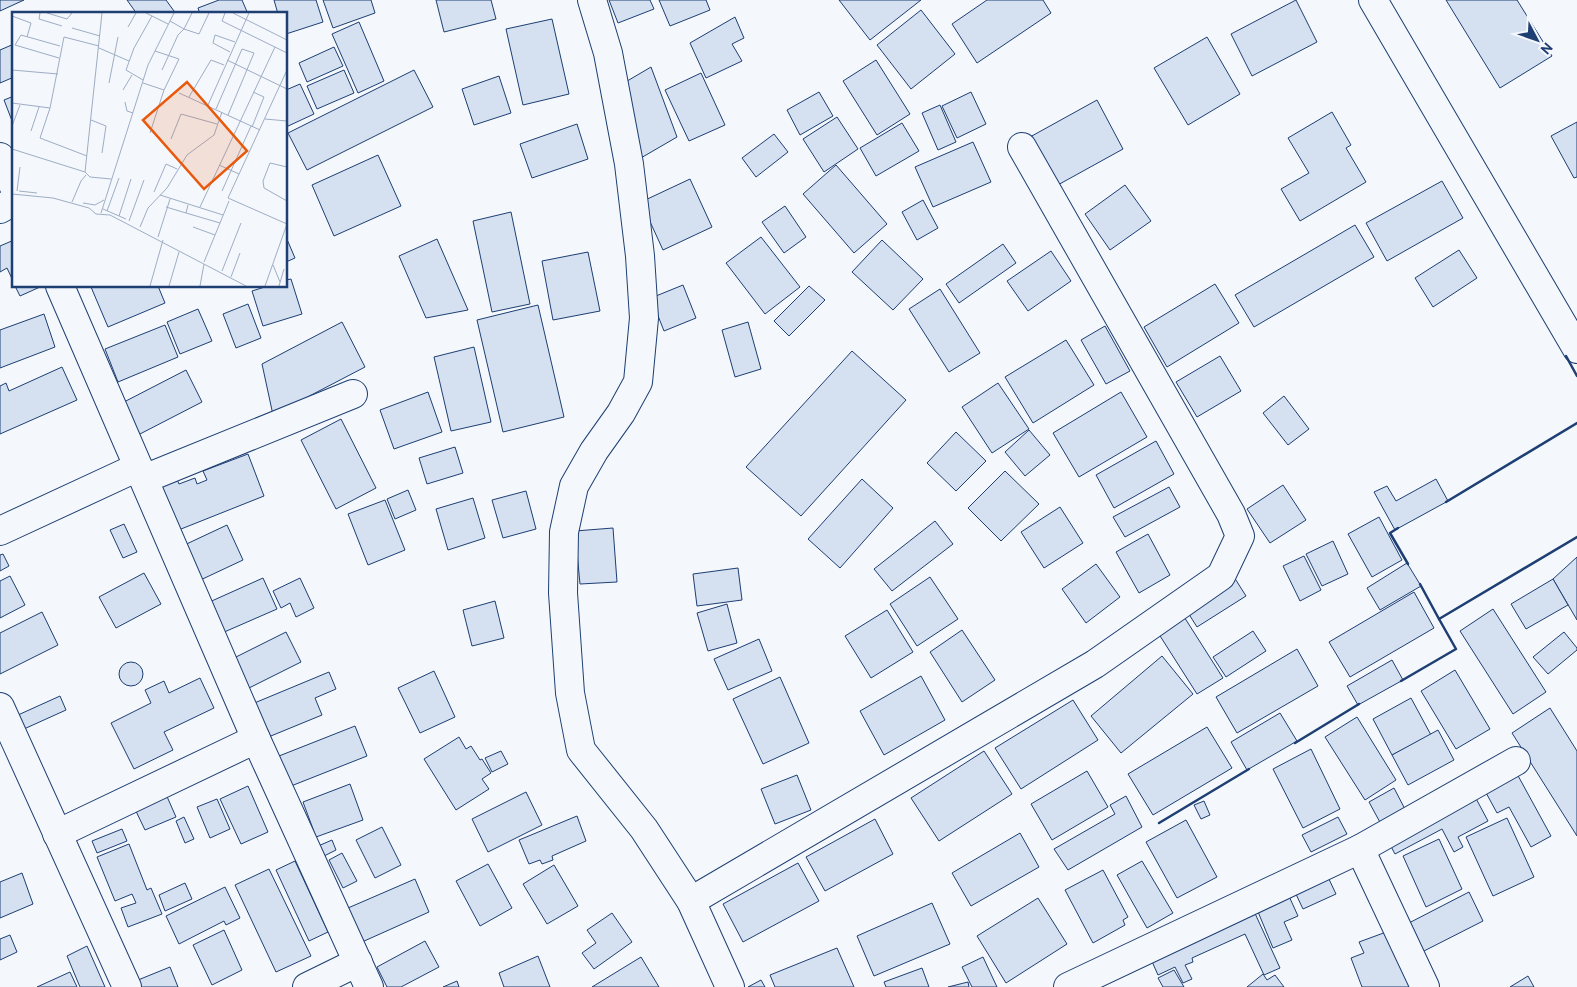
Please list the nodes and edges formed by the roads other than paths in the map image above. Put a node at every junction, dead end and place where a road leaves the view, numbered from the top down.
1 (592, 0) edge
2 (1373, 0) edge
3 (1022, 147) dead end
4 (0, 157) edge
5 (12, 183) edge
6 (12, 202) edge
7 (0, 209) edge
8 (61, 288) edge
9 (1577, 350) edge
10 (353, 394) dead end
11 (141, 473) junction
12 (0, 531) edge
13 (0, 707) edge
14 (256, 739) junction
15 (1516, 761) dead end
16 (57, 834) junction
17 (1360, 849) junction
18 (691, 901) junction
19 (358, 962) junction
20 (127, 987) edge
21 (307, 987) edge
22 (369, 987) edge
23 (730, 987) edge
24 (1068, 987) edge
25 (1425, 987) edge

1 - 18 street
2 - 9 street
3 - 18 street
4 - 5 street
6 - 7 street
8 - 11 street
10 - 11 street
11 - 12 street
11 - 14 street
13 - 16 street
14 - 16 street
14 - 19 street
15 - 17 street
16 - 20 street
17 - 24 street
17 - 25 street
18 - 23 street
19 - 21 street
19 - 22 street

